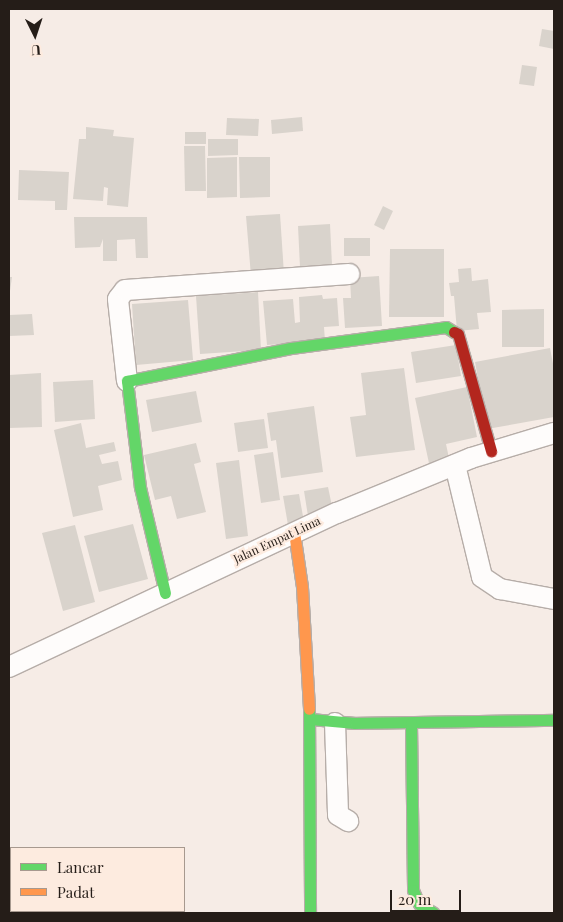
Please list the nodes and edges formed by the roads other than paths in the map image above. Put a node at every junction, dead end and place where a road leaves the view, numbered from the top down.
1 (349, 274) dead end
2 (127, 381) junction
3 (554, 433) edge
4 (491, 451) junction
5 (455, 465) junction
6 (294, 532) junction
7 (165, 593) junction
8 (554, 599) edge
9 (9, 667) edge
10 (310, 719) junction
11 (554, 720) edge
12 (335, 723) junction
13 (411, 723) junction
14 (348, 821) dead end
15 (310, 913) edge
16 (434, 913) edge

1 - 2 street
2 - 4 street
2 - 7 street
3 - 4 street, Jalan Empat Lima
4 - 5 street, Jalan Empat Lima
5 - 6 street, Jalan Empat Lima
5 - 8 street
6 - 7 street, Jalan Empat Lima
6 - 10 street
7 - 9 street, Jalan Empat Lima
10 - 12 street
10 - 15 street
11 - 13 street
12 - 13 street
12 - 14 street
13 - 16 street

